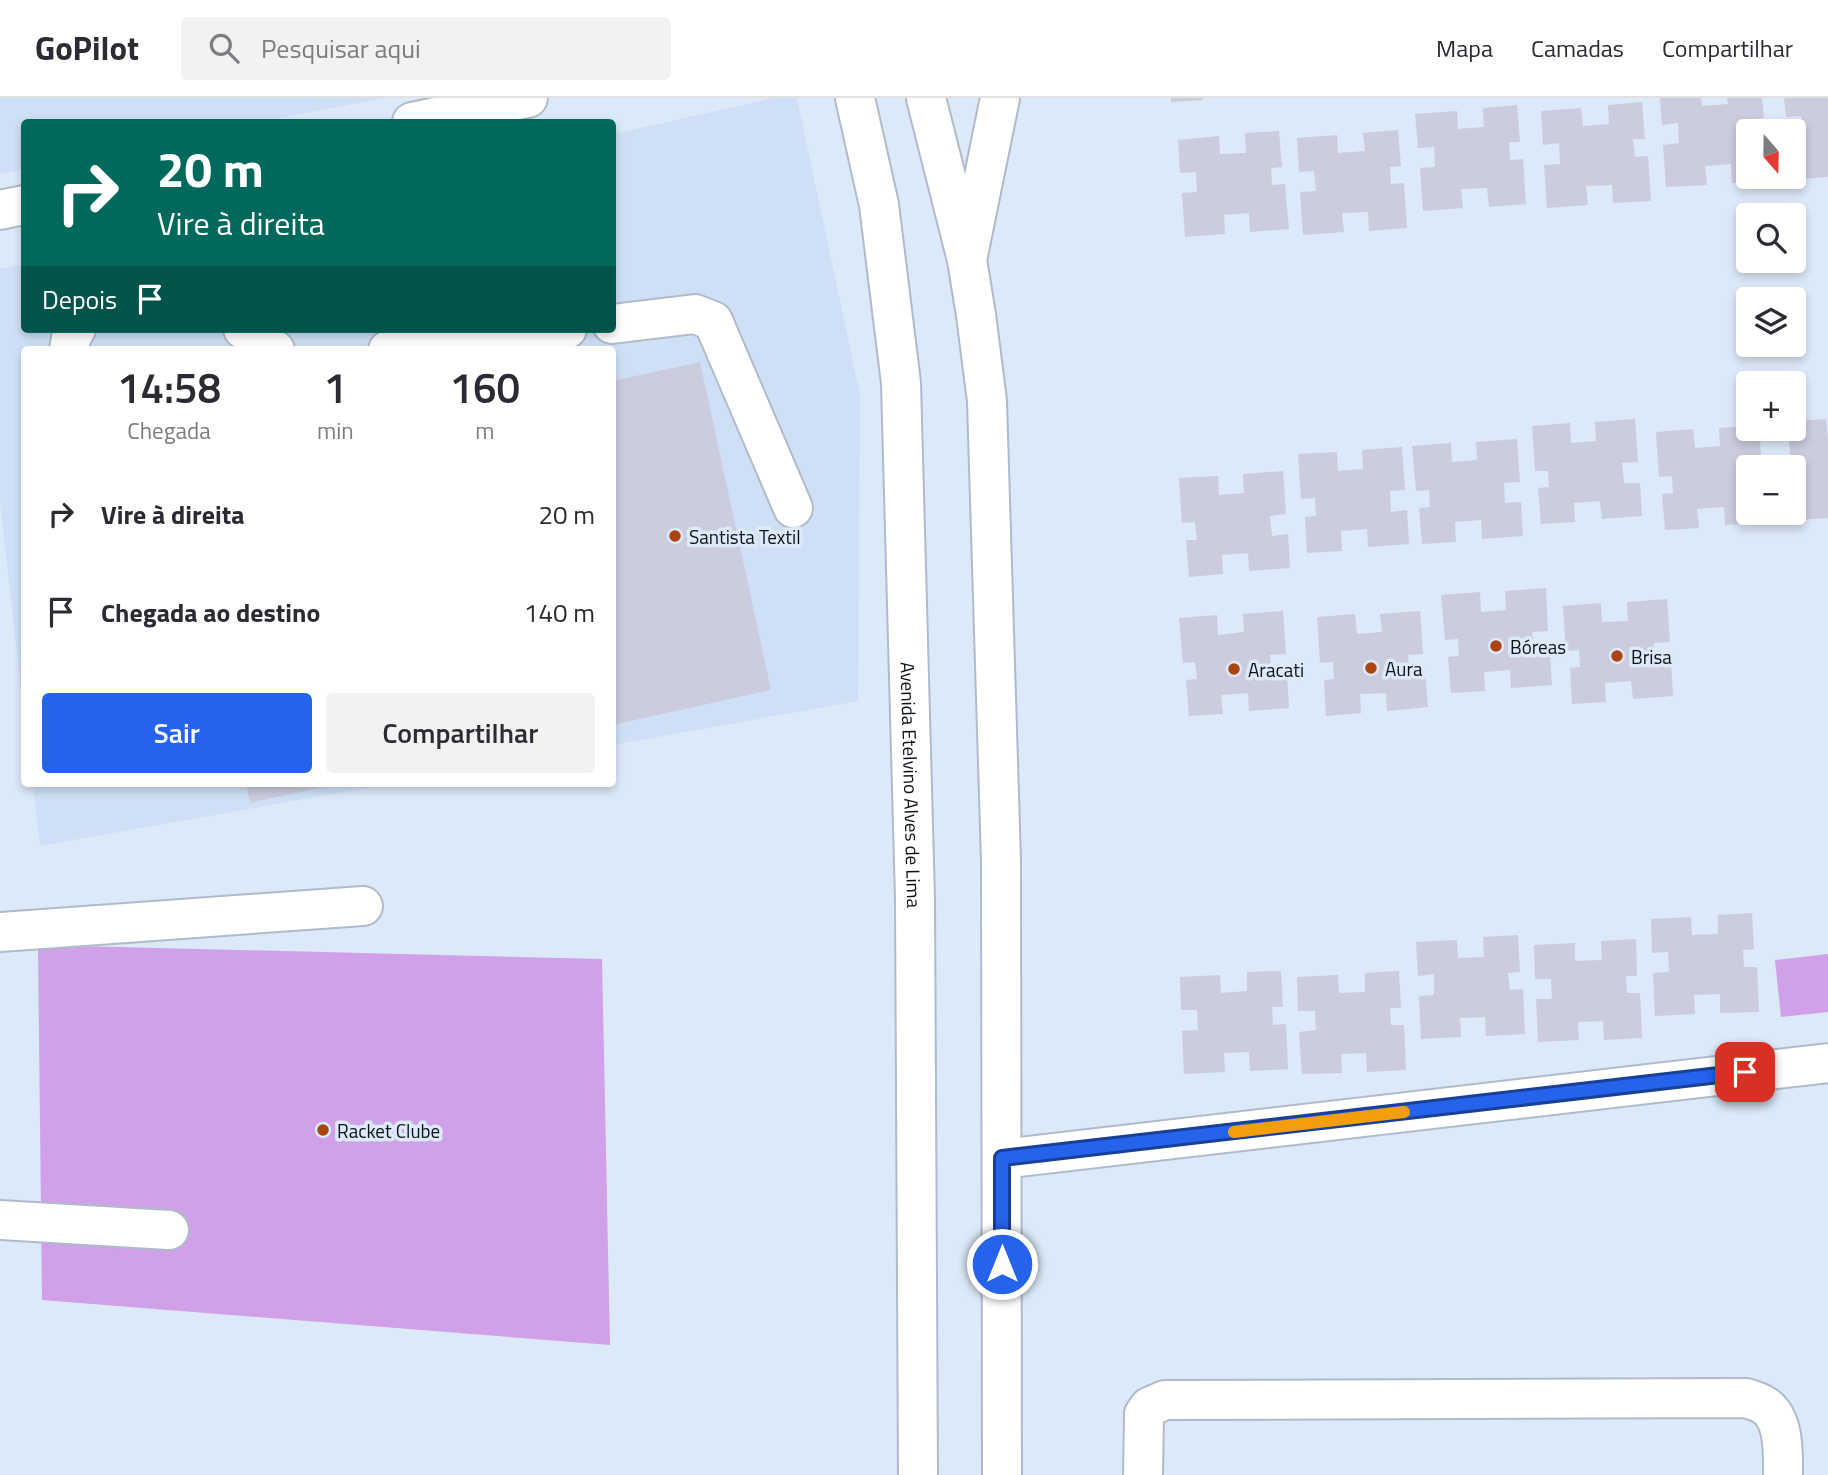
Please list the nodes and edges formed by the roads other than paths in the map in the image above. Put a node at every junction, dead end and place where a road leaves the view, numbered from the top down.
1 (528, 98) edge
2 (855, 98) edge
3 (926, 98) edge
4 (1000, 98) edge
5 (426, 119) edge
6 (21, 206) edge
7 (0, 210) edge
8 (967, 260) junction
9 (616, 324) edge
10 (249, 333) edge
11 (533, 333) edge
12 (269, 346) edge
13 (422, 346) edge
14 (793, 508) dead end
15 (363, 906) dead end
16 (0, 932) edge
17 (1828, 1063) edge
18 (1002, 1158) junction
19 (0, 1220) edge
20 (169, 1230) dead end
21 (918, 1475) edge
22 (1002, 1475) edge
23 (1143, 1475) edge
24 (1783, 1475) edge

1 - 5 main road
2 - 21 main road, Avenida Etelvino Alves de Lima
3 - 8 main road
4 - 8 main road
6 - 7 main road
8 - 18 main road
9 - 14 main road
10 - 12 main road
11 - 13 main road
15 - 16 main road
17 - 18 main road
18 - 22 main road
19 - 20 main road
23 - 24 main road

